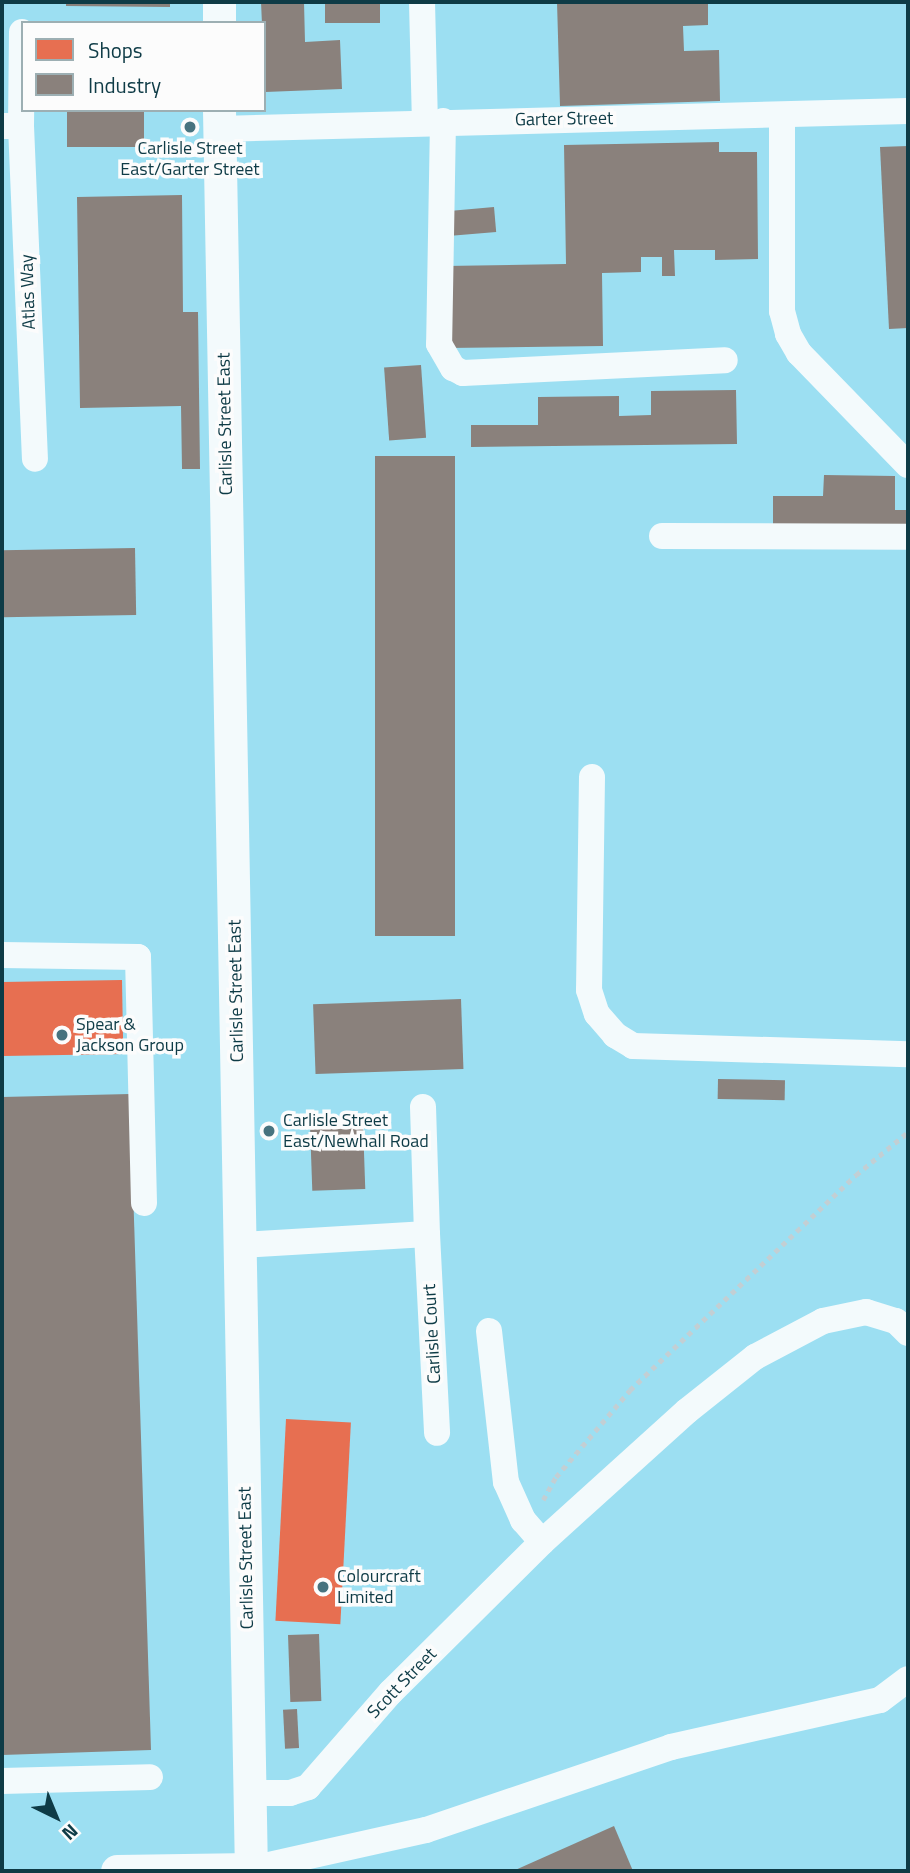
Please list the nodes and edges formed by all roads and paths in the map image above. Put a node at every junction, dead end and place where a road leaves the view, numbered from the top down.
1 (219, 2) edge
2 (423, 12) edge
3 (219, 21) edge
4 (21, 41) edge
5 (908, 111) edge
6 (782, 115) junction
7 (219, 120) edge
8 (434, 121) junction
9 (11, 126) edge
10 (724, 359) dead end
11 (35, 459) dead end
12 (908, 465) edge
13 (662, 536) dead end
14 (908, 537) edge
15 (593, 777) dead end
16 (2, 955) edge
17 (908, 1054) edge
18 (423, 1107) dead end
19 (908, 1132) edge
20 (144, 1203) dead end
21 (427, 1234) junction
22 (241, 1245) junction
23 (489, 1331) dead end
24 (908, 1333) edge
25 (437, 1433) dead end
26 (556, 1477) dead end
27 (542, 1542) junction
28 (908, 1679) edge
29 (150, 1777) dead end
30 (2, 1781) edge
31 (250, 1793) junction
32 (251, 1870) edge
33 (117, 1871) edge

1 - 3 main road
2 - 8 street
4 - 9 street, Atlas Way
5 - 6 street, Garter Street
6 - 8 street, Garter Street
6 - 12 street
7 - 8 street, Garter Street
7 - 22 main road, Carlisle Street East
8 - 10 street
9 - 11 street, Atlas Way
13 - 14 street
15 - 17 street
16 - 20 street
18 - 21 street, Carlisle Court
19 - 26 path
21 - 22 street
21 - 25 street, Carlisle Court
22 - 31 main road, Carlisle Street East
23 - 27 street
24 - 27 street, Scott Street
27 - 31 street, Scott Street
28 - 32 street
29 - 30 street
31 - 32 main road, Carlisle Street East
32 - 33 main road

